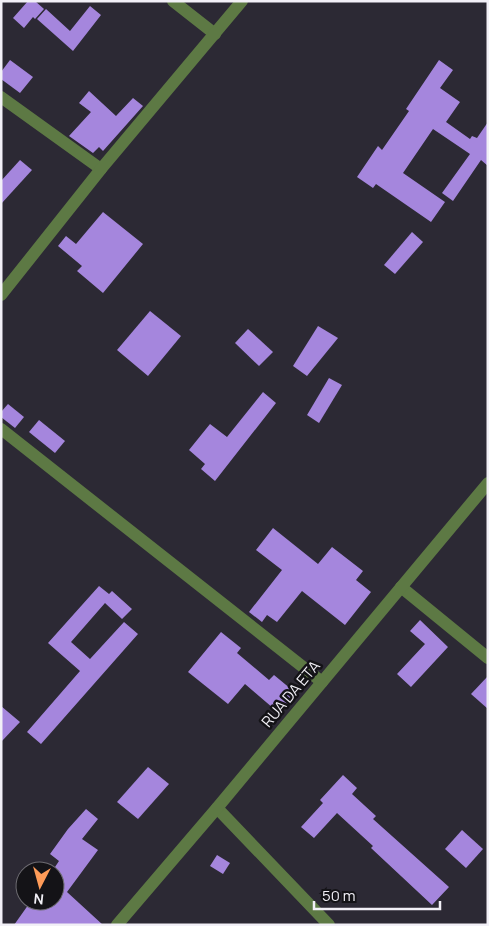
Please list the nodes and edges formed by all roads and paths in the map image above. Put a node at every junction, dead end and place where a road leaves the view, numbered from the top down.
1 (173, 1) edge
2 (242, 1) edge
3 (215, 34) junction
4 (1, 97) edge
5 (101, 169) junction
6 (1, 295) edge
7 (1, 429) edge
8 (488, 483) edge
9 (401, 587) junction
10 (488, 658) edge
11 (322, 682) junction
12 (217, 808) junction
13 (117, 925) edge
14 (328, 925) edge

1 - 3 street
2 - 3 street
3 - 5 street
4 - 5 street
5 - 6 street
7 - 11 street
8 - 9 street, RUA DA ETA
9 - 10 street
9 - 11 street, RUA DA ETA
11 - 12 street, RUA DA ETA
12 - 13 street, RUA DA ETA
12 - 14 street

